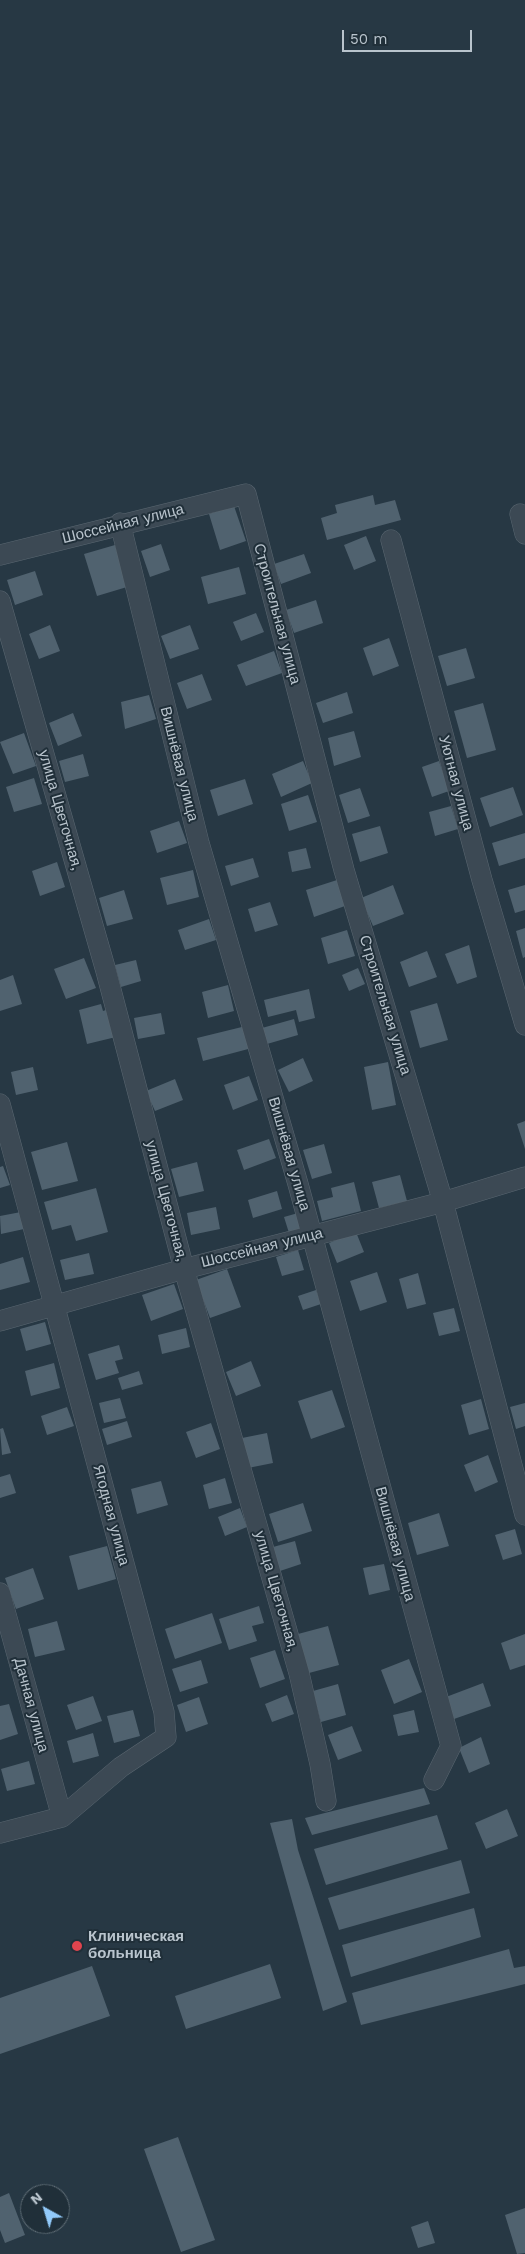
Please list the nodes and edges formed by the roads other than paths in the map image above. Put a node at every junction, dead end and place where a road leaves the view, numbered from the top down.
1 (246, 494) joint
2 (520, 514) dead end
3 (120, 523) junction
4 (525, 534) edge
5 (391, 540) dead end
6 (0, 555) edge
7 (0, 601) edge
8 (525, 1025) edge
9 (0, 1104) edge
10 (525, 1176) edge
11 (444, 1202) junction
12 (311, 1236) junction
13 (184, 1269) junction
14 (55, 1306) junction
15 (0, 1321) edge
16 (525, 1515) edge
17 (0, 1593) edge
18 (434, 1780) dead end
19 (326, 1801) dead end
20 (62, 1817) junction
21 (0, 1833) edge

1 - 3 street, Шоссейная улица
1 - 11 street, Строительная улица
2 - 4 street
3 - 6 street, Шоссейная улица
3 - 12 street, Вишнёвая улица
5 - 8 street, Уютная улица
7 - 13 street, улица Цветочная,
9 - 14 street, Ягодная улица
10 - 11 street, Шоссейная улица
11 - 12 street, Шоссейная улица
11 - 16 street, Строительная улица
12 - 13 street, Шоссейная улица
12 - 18 street, Вишнёвая улица
13 - 14 street, Шоссейная улица
13 - 19 street, улица Цветочная,
14 - 15 street, Шоссейная улица
14 - 20 street, Ягодная улица
17 - 20 street, Дачная улица
20 - 21 street, Ягодная улица

